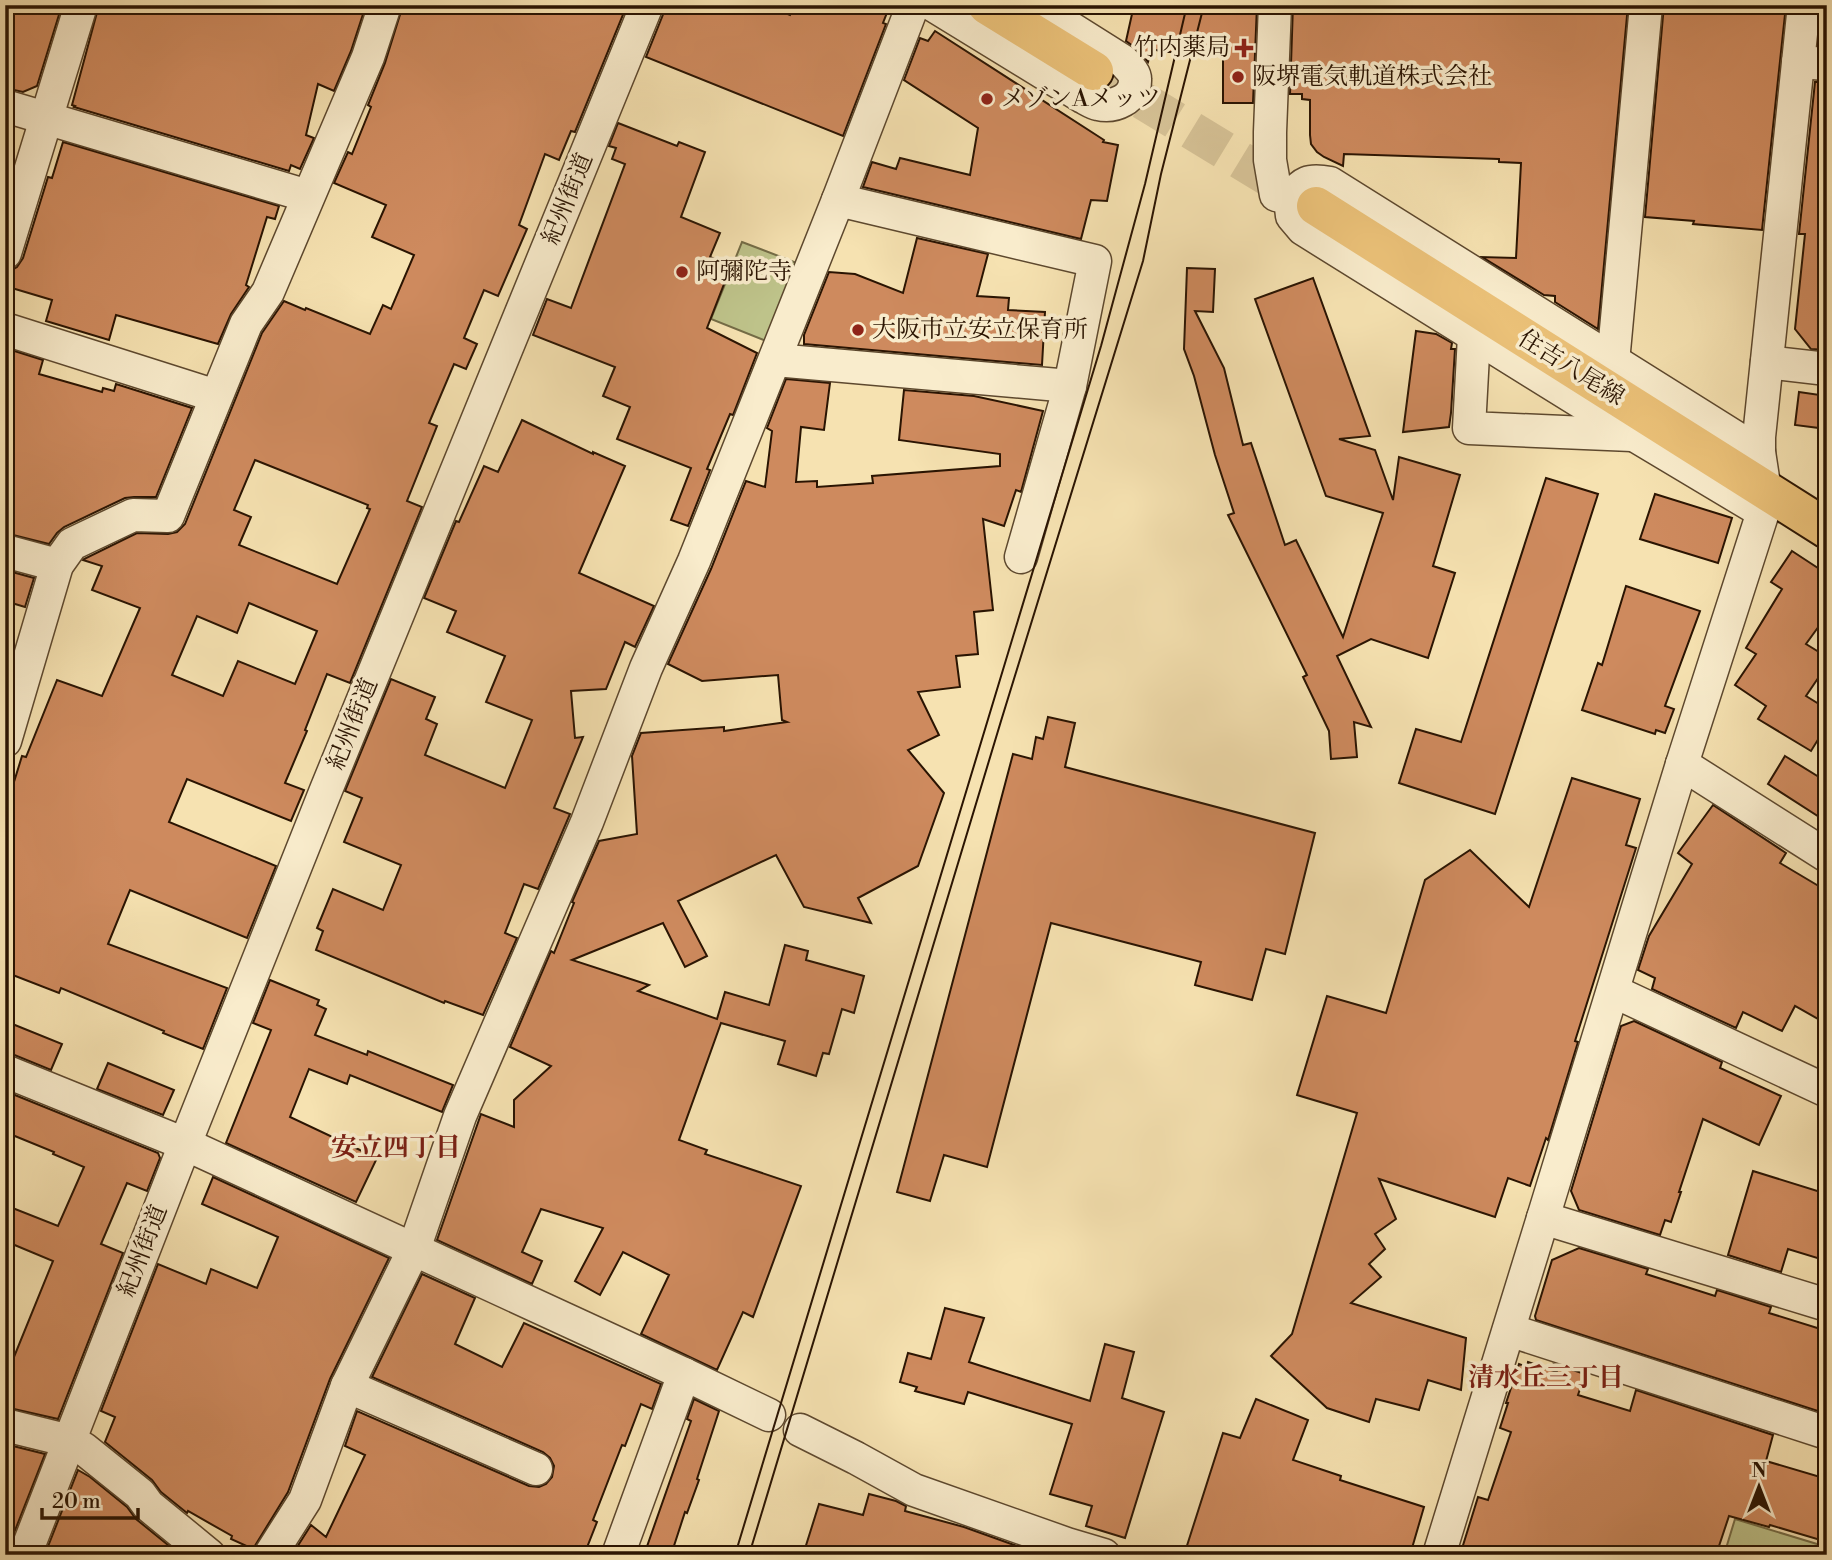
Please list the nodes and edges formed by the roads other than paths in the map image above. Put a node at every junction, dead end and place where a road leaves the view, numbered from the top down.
1 (80, 5) edge
2 (385, 5) edge
3 (647, 5) edge
4 (914, 5) edge
5 (933, 5) edge
6 (987, 5) edge
7 (1034, 5) edge
8 (1275, 5) edge
9 (1646, 5) edge
10 (1804, 5) edge
11 (1812, 63) edge
12 (1094, 71) tunnel mouth
13 (5, 106) edge
14 (47, 118) junction
15 (309, 196) junction
16 (838, 200) junction
17 (1303, 202) junction
18 (5, 253) edge
19 (5, 329) edge
20 (1474, 336) junction
21 (775, 360) junction
22 (1613, 362) junction
23 (1766, 362) junction
24 (1827, 369) edge
25 (1070, 386) junction
26 (216, 396) junction
27 (1634, 435) junction
28 (1759, 452) junction
29 (1764, 502) junction
30 (1827, 529) edge
31 (5, 551) edge
32 (1021, 557) dead end
33 (57, 565) junction
34 (5, 741) edge
35 (1682, 764) junction
36 (1827, 856) edge
37 (1613, 992) junction
38 (5, 1071) edge
39 (1827, 1091) edge
40 (185, 1144) junction
41 (1543, 1218) junction
42 (414, 1249) junction
43 (1827, 1305) edge
44 (1509, 1330) junction
45 (684, 1374) junction
46 (347, 1386) junction
47 (769, 1415) dead end
48 (5, 1425) edge
49 (800, 1430) dead end
50 (1827, 1433) edge
51 (65, 1453) junction
52 (536, 1469) dead end
53 (1065, 1549) edge
54 (25, 1555) edge
55 (209, 1555) edge
56 (270, 1555) edge
57 (618, 1555) edge
58 (1104, 1555) edge
59 (1439, 1555) edge

1 - 14 street
2 - 15 street
3 - 40 street, 紀州街道
4 - 16 street
5 - 7 street
6 - 12 main road
8 - 17 street
9 - 22 street
10 - 11 street
11 - 23 street
13 - 14 street
14 - 15 street
14 - 18 street
15 - 26 street
16 - 21 street
16 - 25 street
17 - 20 street
17 - 22 street
17 - 29 main road, 住吉八尾線
19 - 26 street
20 - 27 street
20 - 27 street
21 - 25 street
21 - 42 street
22 - 28 street
23 - 24 street
23 - 28 street
25 - 32 street
26 - 33 street
27 - 29 street
28 - 29 street
29 - 30 main road, 住吉八尾線
29 - 35 street
31 - 33 street
33 - 34 street
35 - 36 street
35 - 37 street
37 - 39 street
37 - 41 street
38 - 40 street
40 - 42 street
40 - 51 street, 紀州街道
41 - 43 street
41 - 44 street
42 - 45 street
42 - 46 street
44 - 50 street
44 - 59 street
45 - 47 street
45 - 57 street
46 - 52 street
46 - 56 street
48 - 51 street
49 - 53 street
51 - 54 street, 紀州街道
51 - 55 street
53 - 58 street

